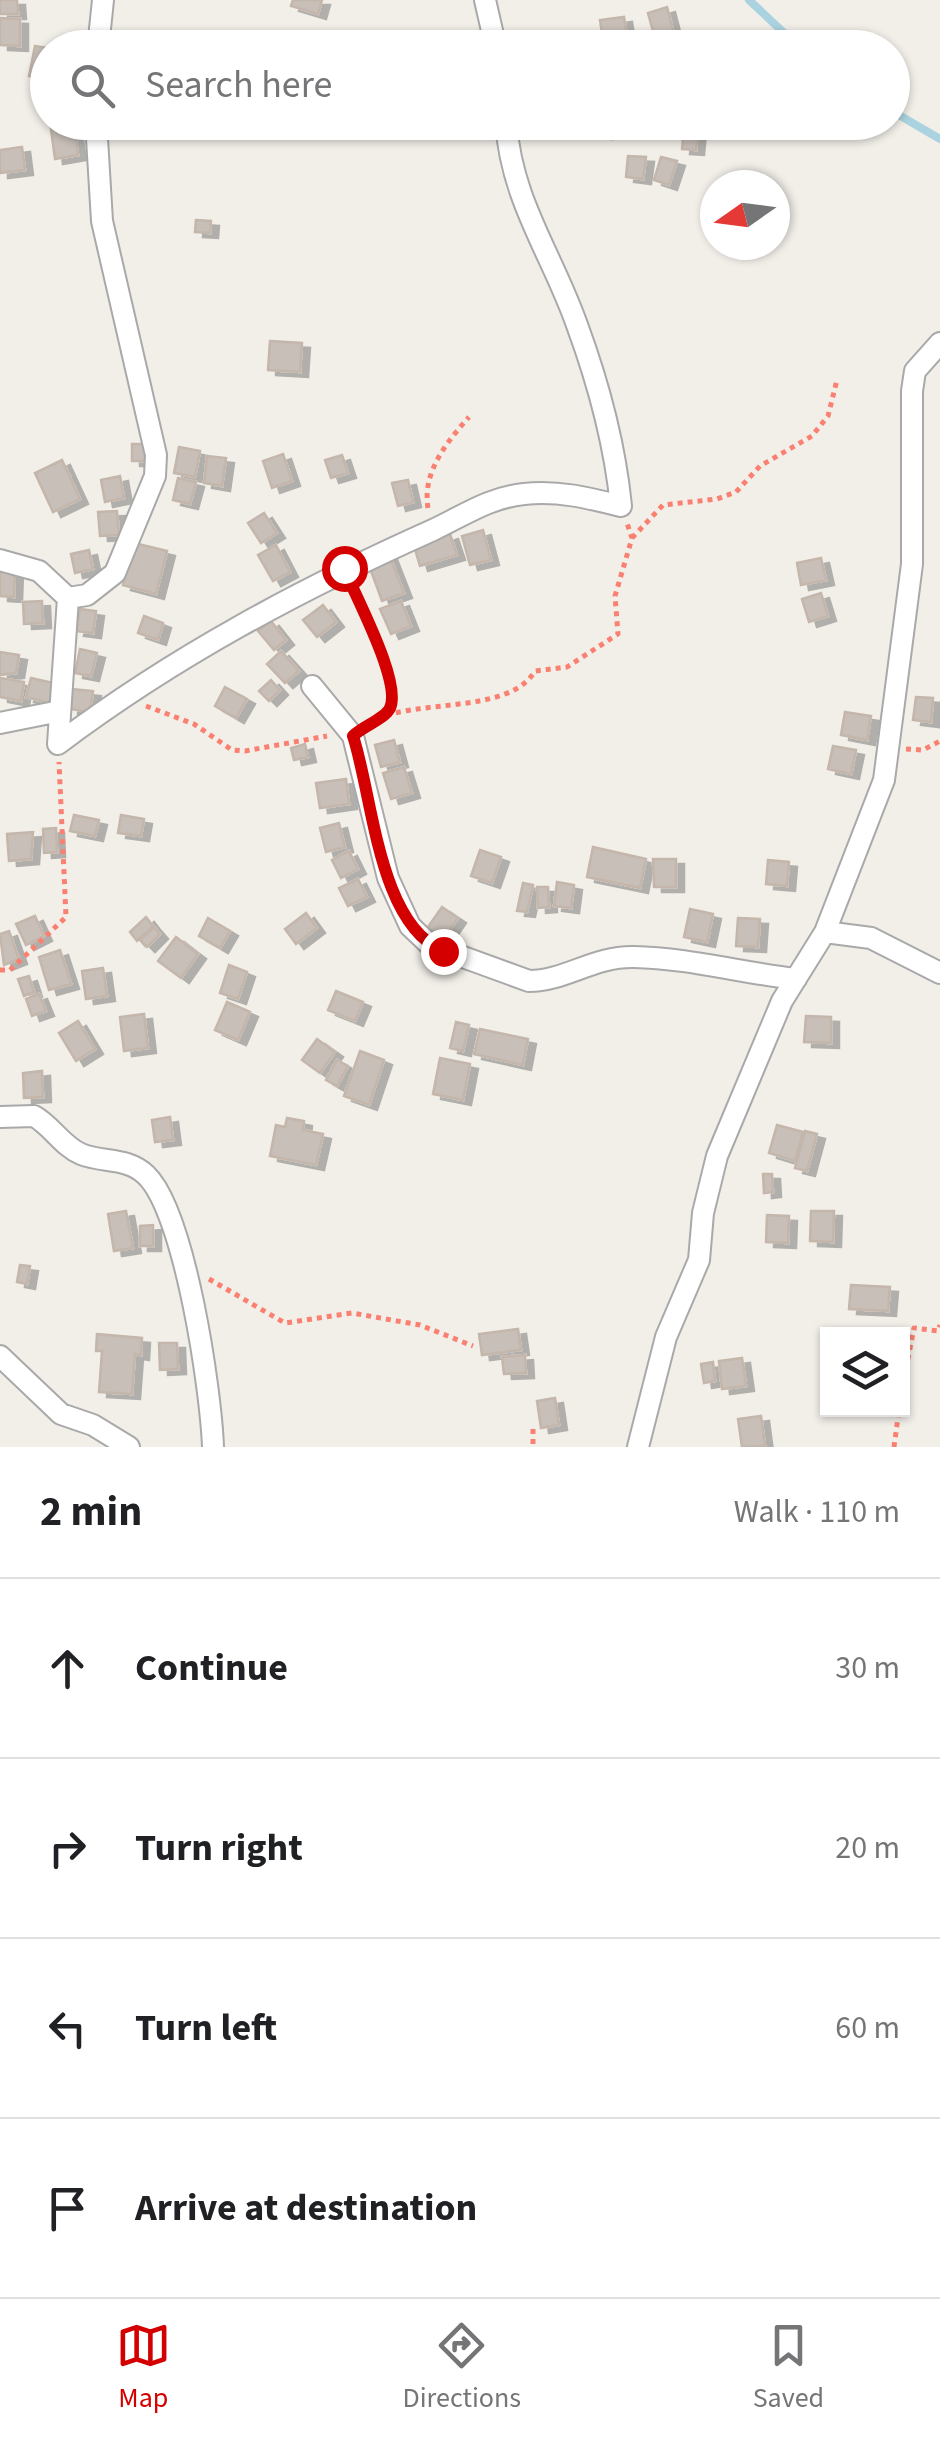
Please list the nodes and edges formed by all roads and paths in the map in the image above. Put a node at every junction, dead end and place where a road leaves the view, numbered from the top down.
1 (102, 0) edge
2 (485, 0) edge
3 (100, 30) edge
4 (492, 30) edge
5 (97, 140) edge
6 (508, 140) edge
7 (940, 343) edge
8 (837, 380) dead end
9 (469, 417) dead end
10 (622, 506) junction
11 (432, 530) junction
12 (632, 538) junction
13 (0, 560) edge
14 (344, 568) junction
15 (68, 598) junction
16 (312, 686) dead end
17 (121, 696) junction
18 (60, 711) junction
19 (388, 714) junction
20 (0, 722) edge
21 (353, 736) junction
22 (940, 740) edge
23 (58, 744) junction
24 (888, 748) junction
25 (826, 932) junction
26 (0, 970) edge
27 (940, 973) edge
28 (796, 979) junction
29 (0, 1118) edge
30 (180, 1262) junction
31 (940, 1325) edge
32 (473, 1346) dead end
33 (910, 1348) edge
34 (0, 1356) edge
35 (898, 1417) edge
36 (533, 1428) dead end
37 (128, 1447) edge
38 (213, 1447) edge
39 (533, 1447) edge
40 (638, 1447) edge
41 (894, 1447) edge

1 - 3 street
2 - 4 street
5 - 15 street
6 - 10 street
7 - 24 street
8 - 12 path
9 - 11 path
10 - 11 street
10 - 12 path
11 - 14 street
12 - 19 path
13 - 15 street
14 - 17 street
14 - 19 path
15 - 18 street
16 - 21 street
17 - 21 path
17 - 23 street
18 - 20 street
18 - 23 street
19 - 21 path
21 - 28 street
22 - 24 path
23 - 26 path
24 - 25 street
25 - 27 street
25 - 28 street
28 - 40 street
29 - 30 street
30 - 32 path
30 - 38 street
31 - 33 path
34 - 37 street
35 - 41 path
36 - 39 path

